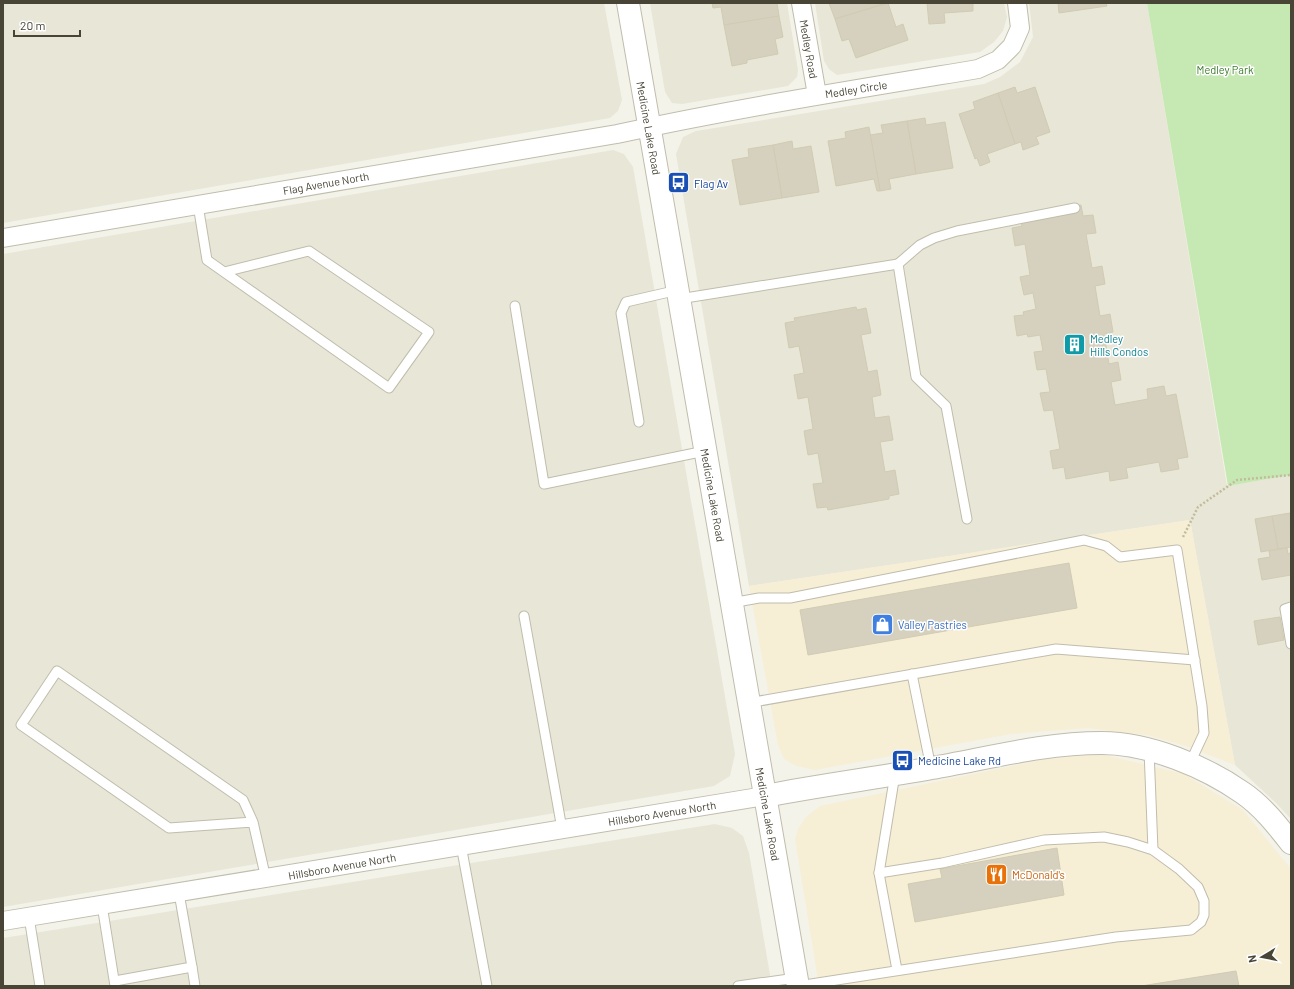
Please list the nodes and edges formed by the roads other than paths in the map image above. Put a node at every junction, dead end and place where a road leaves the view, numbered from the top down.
1 (628, 3) edge
2 (801, 3) edge
3 (1018, 3) edge
4 (817, 95) junction
5 (649, 127) junction
6 (198, 205) junction
7 (1075, 208) dead end
8 (3, 238) edge
9 (898, 264) junction
10 (224, 272) junction
11 (679, 295) junction
12 (515, 306) dead end
13 (639, 422) dead end
14 (705, 451) junction
15 (967, 519) dead end
16 (731, 603) junction
17 (1291, 607) edge
18 (524, 616) dead end
19 (1291, 644) edge
20 (1195, 660) junction
21 (912, 674) junction
22 (748, 703) junction
23 (1149, 750) junction
24 (1190, 763) junction
25 (932, 768) junction
26 (895, 774) junction
27 (765, 796) junction
28 (253, 822) junction
29 (562, 829) junction
30 (1291, 843) edge
31 (461, 845) junction
32 (1153, 850) junction
33 (879, 873) junction
34 (266, 879) junction
35 (179, 893) junction
36 (102, 905) junction
37 (29, 917) junction
38 (3, 921) edge
39 (192, 967) junction
40 (897, 970) junction
41 (797, 983) edge
42 (115, 984) edge
43 (40, 986) edge
44 (196, 986) edge
45 (487, 986) edge
46 (738, 986) edge

1 - 5 street, Medicine Lake Road
2 - 4 street, Medley Road
3 - 4 street, Medley Circle
4 - 5 street, Medley Circle
5 - 6 street, Flag Avenue North
5 - 11 street, Medicine Lake Road
6 - 8 street, Flag Avenue North
6 - 10 lane
7 - 9 lane
9 - 11 lane
9 - 15 lane
10 - 10 lane
11 - 13 lane
11 - 14 street, Medicine Lake Road
12 - 14 lane
14 - 16 street, Medicine Lake Road
16 - 20 lane
16 - 22 street, Medicine Lake Road
17 - 19 lane
18 - 29 lane
20 - 21 lane
20 - 24 lane
21 - 22 lane
21 - 25 lane
22 - 27 street, Medicine Lake Road
23 - 24 street, Hillsboro Avenue North
23 - 25 street, Hillsboro Avenue North
23 - 32 lane
24 - 30 street, Hillsboro Avenue North
25 - 26 street, Hillsboro Avenue North
26 - 27 street, Hillsboro Avenue North
26 - 33 lane
27 - 29 street, Hillsboro Avenue North
27 - 41 street, Medicine Lake Road
28 - 28 lane
28 - 34 lane
29 - 31 street, Hillsboro Avenue North
31 - 34 street, Hillsboro Avenue North
31 - 45 lane
32 - 33 lane
32 - 40 lane
33 - 40 lane
34 - 35 street, Hillsboro Avenue North
35 - 36 street, Hillsboro Avenue North
35 - 39 lane
36 - 37 street, Hillsboro Avenue North
36 - 42 lane
37 - 38 street, Hillsboro Avenue North
37 - 43 lane
39 - 42 lane
39 - 44 lane
40 - 41 lane
41 - 46 lane

